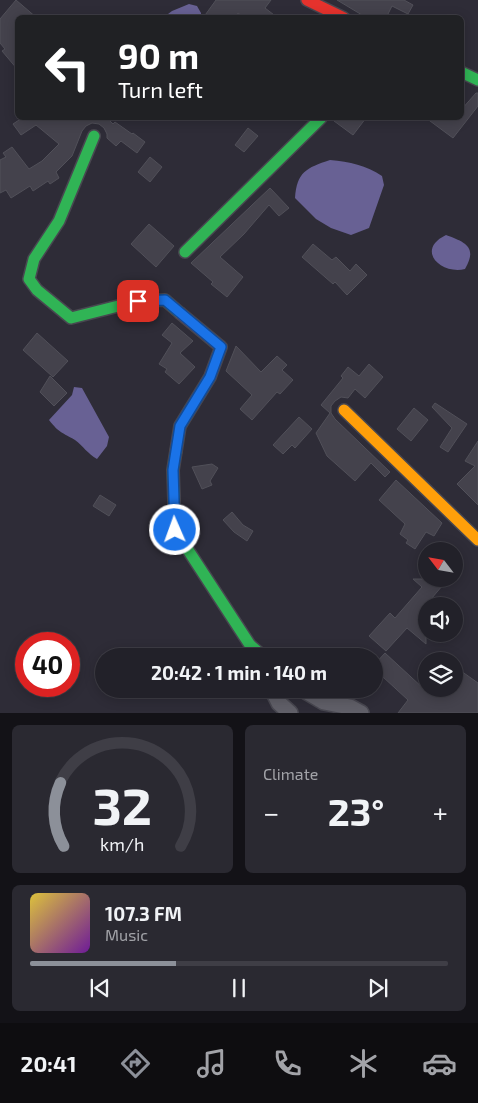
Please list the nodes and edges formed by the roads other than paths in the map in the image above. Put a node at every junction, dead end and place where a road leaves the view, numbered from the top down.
1 (307, 0) edge
2 (338, 15) edge
3 (464, 73) edge
4 (478, 80) edge
5 (319, 120) edge
6 (94, 136) dead end
7 (185, 252) dead end
8 (344, 410) dead end
9 (478, 540) edge
10 (251, 648) edge
11 (276, 698) edge
12 (317, 698) edge
13 (290, 713) edge
14 (361, 713) edge

1 - 2 street
3 - 4 street
5 - 7 street
6 - 10 street
8 - 9 street
11 - 13 street
12 - 14 street

